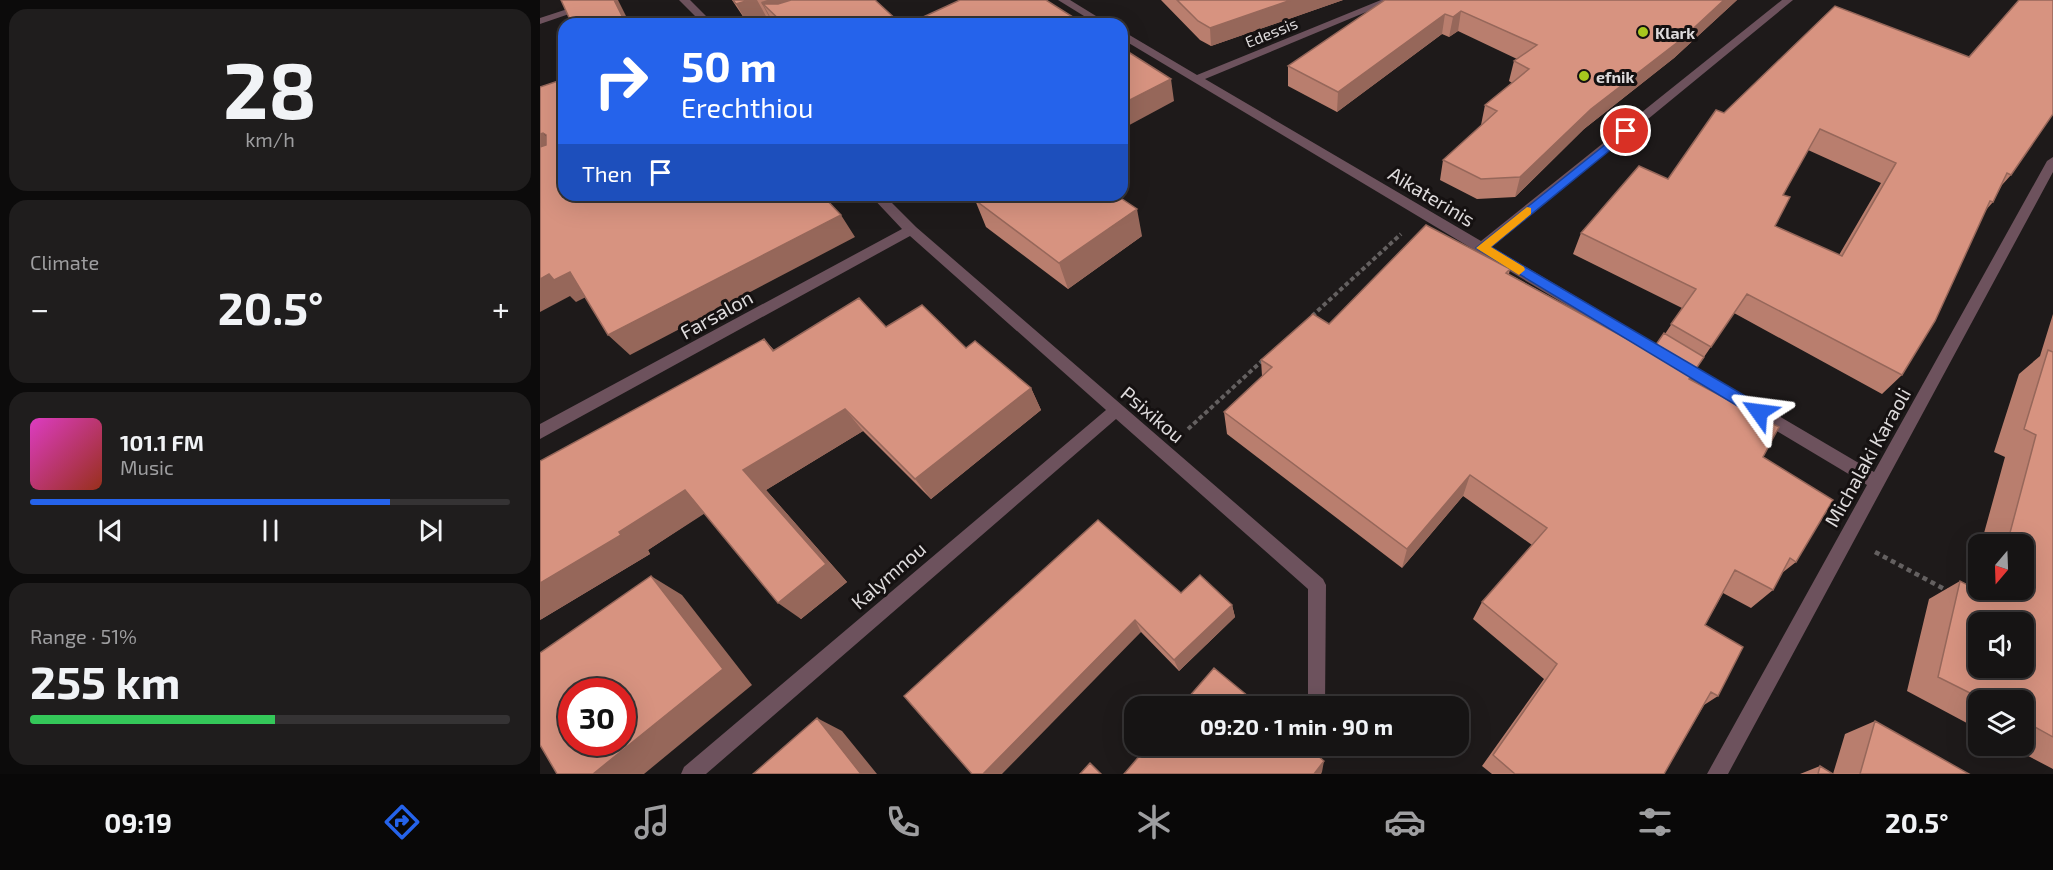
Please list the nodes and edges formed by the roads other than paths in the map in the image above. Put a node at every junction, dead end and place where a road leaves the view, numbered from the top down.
1 (605, 0) edge
2 (684, 0) edge
3 (1063, 0) edge
4 (1390, 0) edge
5 (1788, 0) edge
6 (703, 18) edge
7 (1094, 18) edge
8 (540, 21) edge
9 (1128, 39) edge
10 (1196, 79) junction
11 (2053, 161) edge
12 (882, 201) edge
13 (911, 230) junction
14 (1482, 248) junction
15 (1115, 411) junction
16 (540, 432) edge
17 (1877, 482) junction
18 (1317, 696) edge
19 (691, 774) edge
20 (1718, 774) edge

1 - 8 street
2 - 6 street
3 - 7 street
4 - 10 street, Edessis
5 - 14 street
9 - 10 street, Aikaterinis
10 - 14 street, Aikaterinis
11 - 17 street, Michalaki Karaoli
12 - 13 street, Psixikou
13 - 15 street, Psixikou
13 - 16 street, Farsalon
14 - 17 street, Aikaterinis
15 - 18 street, Psixikou
15 - 19 street, Kalymnou
17 - 20 street, Michalaki Karaoli

